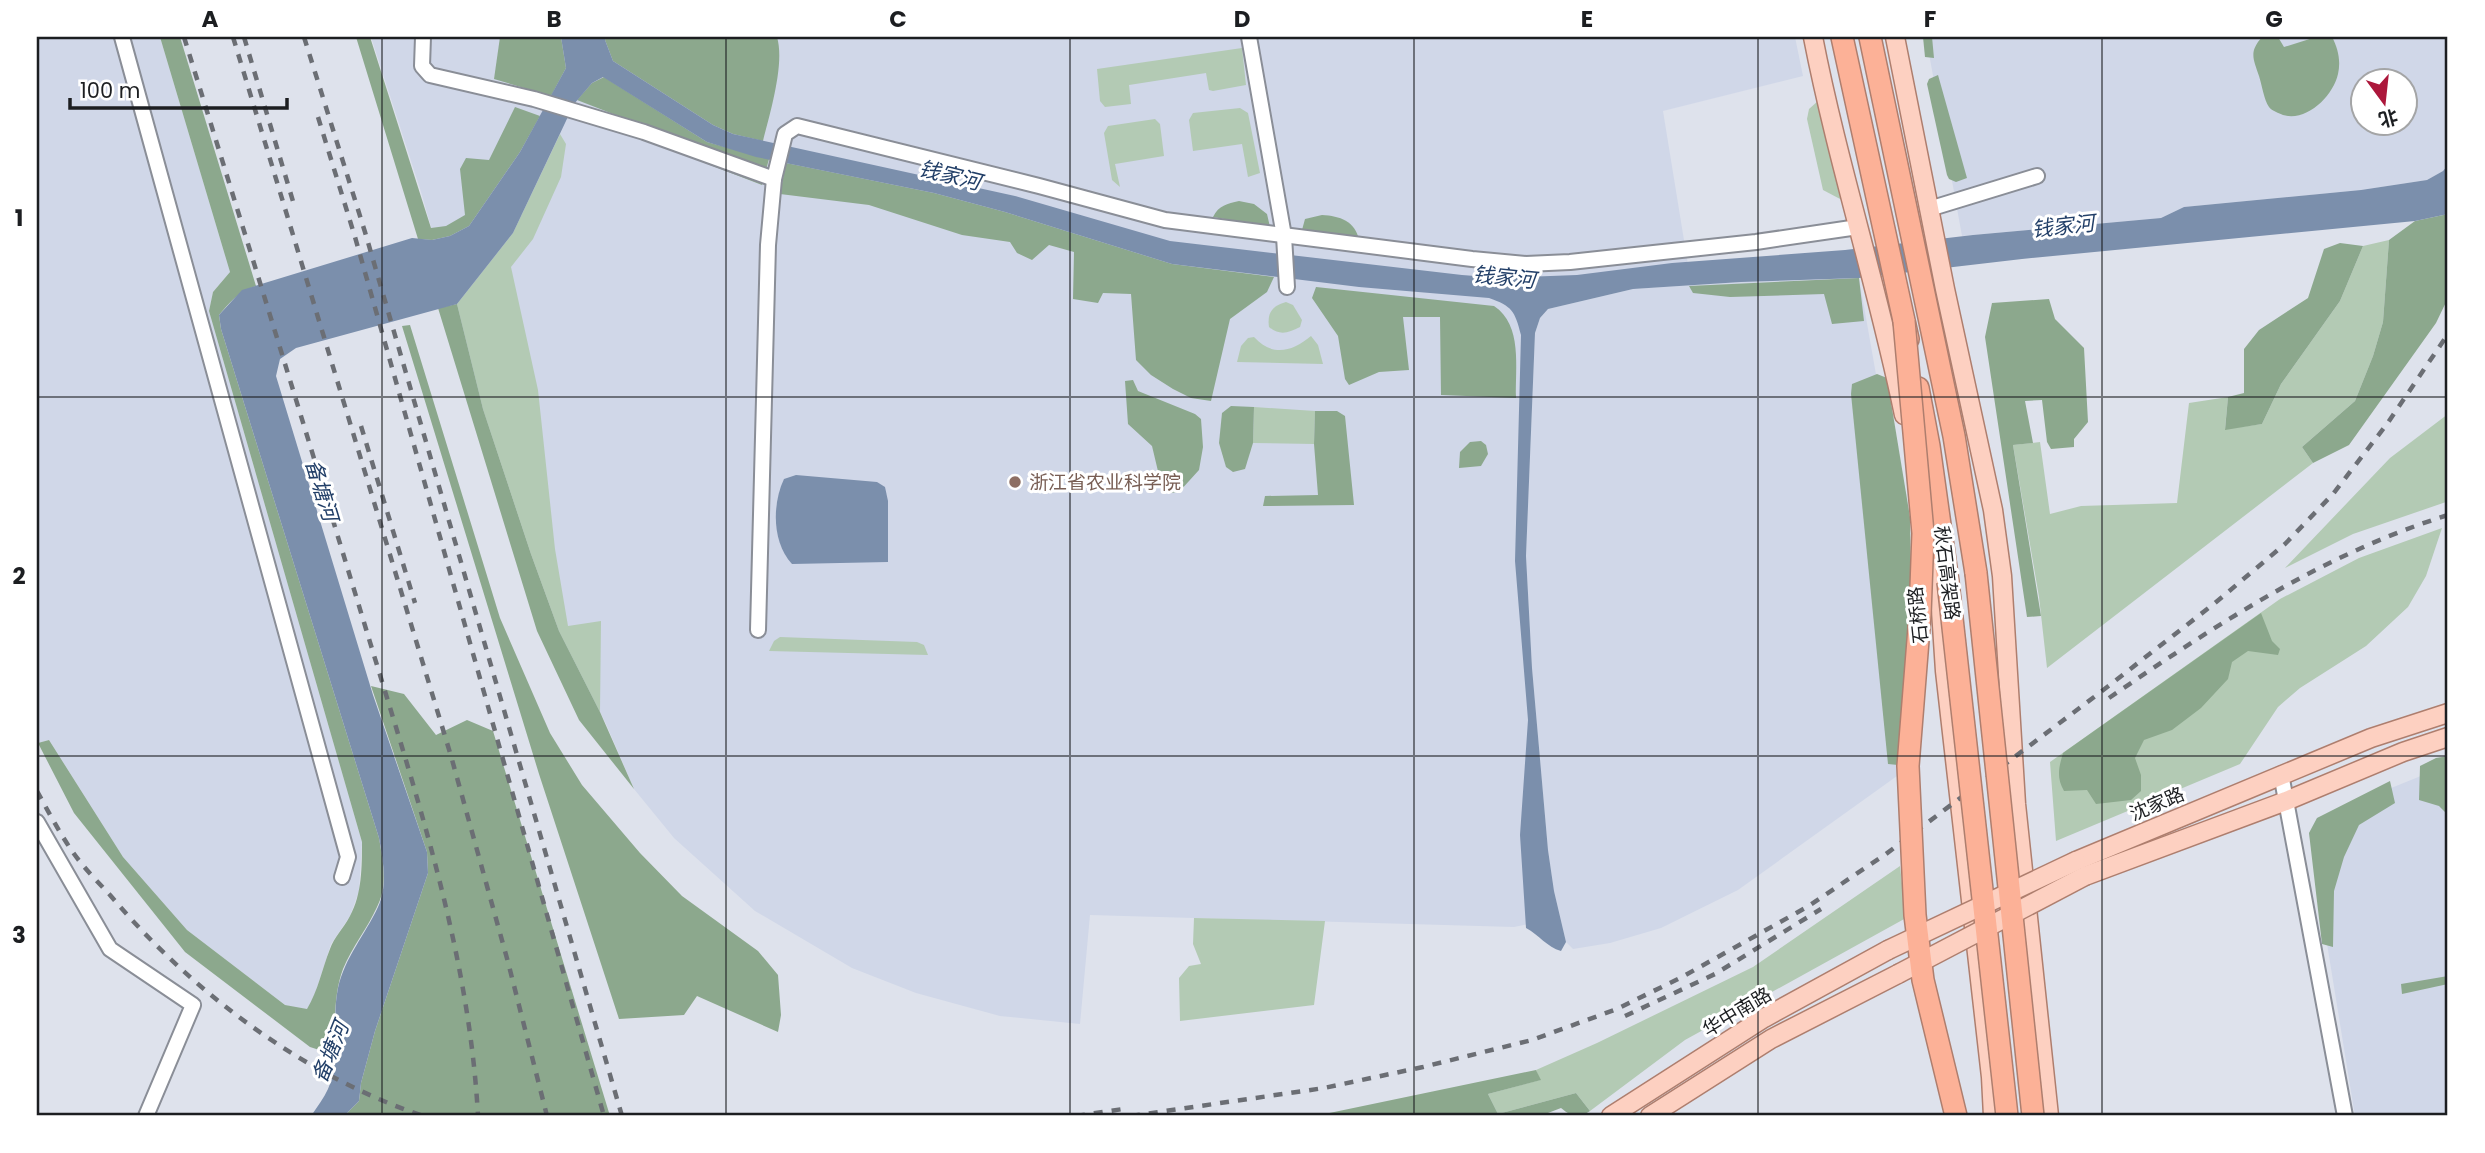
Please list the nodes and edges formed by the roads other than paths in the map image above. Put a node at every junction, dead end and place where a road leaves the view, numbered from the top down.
1 (122, 37) edge
2 (423, 37) edge
3 (1249, 37) edge
4 (1814, 37) edge
5 (1842, 37) edge
6 (1870, 37) edge
7 (1895, 37) edge
8 (2037, 176) dead end
9 (774, 178) junction
10 (1931, 217) junction
11 (1860, 232) junction
12 (1284, 236) junction
13 (1287, 287) dead end
14 (1904, 321) junction
15 (758, 630) dead end
16 (2448, 713) edge
17 (2448, 737) edge
18 (2281, 775) junction
19 (2286, 801) junction
20 (37, 822) edge
21 (2081, 868) junction
22 (342, 877) dead end
23 (1888, 950) joint
24 (146, 1116) edge
25 (1611, 1116) edge
26 (1650, 1116) edge
27 (1956, 1116) edge
28 (1993, 1116) edge
29 (2007, 1116) edge
30 (2033, 1116) edge
31 (2049, 1116) edge
32 (2345, 1116) edge

1 - 22 street
2 - 9 street
3 - 12 street
4 - 11 main road, 石桥路
5 - 14 highway, 秋石高架路
6 - 30 highway, 秋石高架路, bridge
7 - 10 main road
8 - 10 street
9 - 12 street
9 - 15 street
10 - 31 main road
11 - 12 street
11 - 28 main road, 石桥路
12 - 13 street
14 - 27 highway, bridge
14 - 29 highway, 秋石高架路, bridge
16 - 18 main road, 沈家路
17 - 19 main road, 沈家路
18 - 19 street
18 - 21 main road, 沈家路
19 - 21 main road, 沈家路
19 - 32 street
20 - 24 street
21 - 23 main road, 沈家路, bridge
21 - 26 main road, bridge
23 - 25 main road, 华中南路

